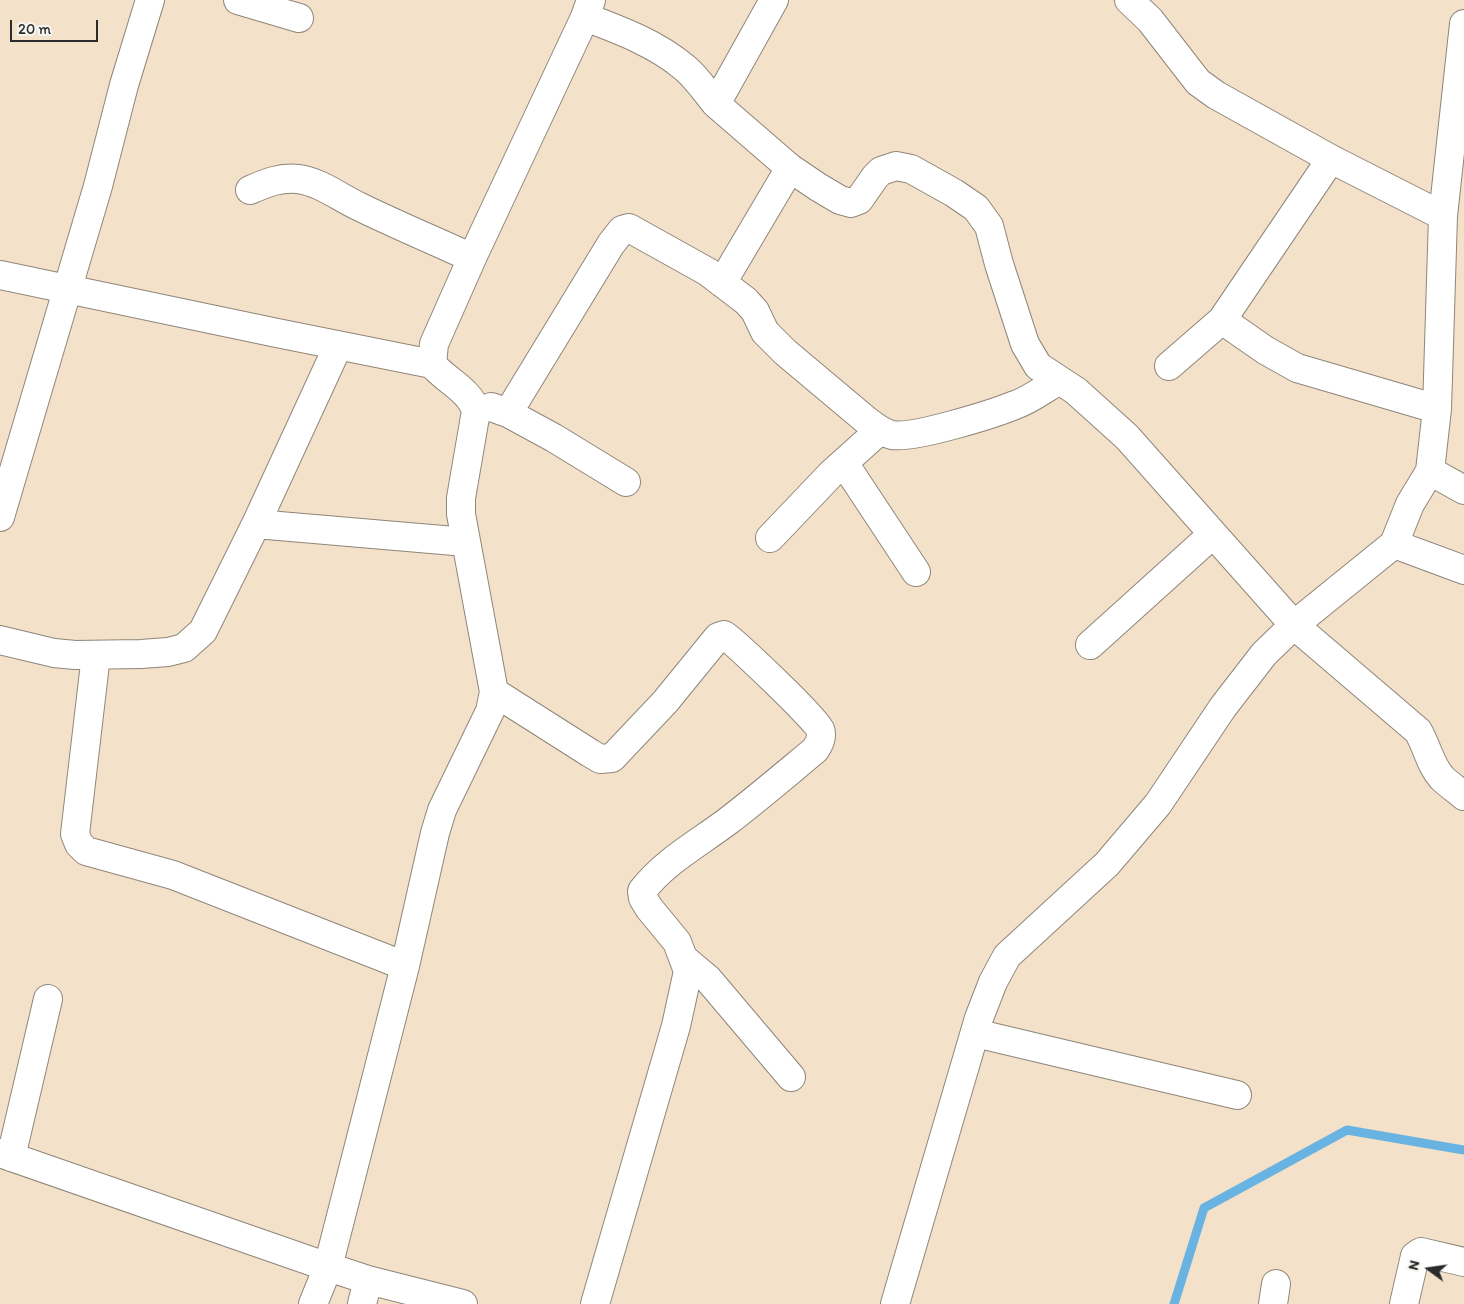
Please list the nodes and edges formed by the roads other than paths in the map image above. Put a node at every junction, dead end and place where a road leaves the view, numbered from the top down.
1 (150, 0) edge
2 (238, 0) edge
3 (774, 0) edge
4 (1129, 0) edge
5 (588, 9) edge
6 (299, 18) dead end
7 (1464, 24) edge
8 (716, 104) junction
9 (1331, 159) junction
10 (790, 168) junction
11 (250, 190) dead end
12 (1443, 216) junction
13 (472, 258) junction
14 (0, 275) edge
15 (722, 283) junction
16 (68, 289) junction
17 (1222, 320) junction
18 (338, 346) junction
19 (432, 364) junction
20 (1169, 366) dead end
21 (1058, 380) junction
22 (473, 401) junction
23 (1437, 409) junction
24 (508, 413) junction
25 (880, 430) junction
26 (844, 463) junction
27 (1430, 471) junction
28 (626, 482) dead end
29 (1464, 490) edge
30 (0, 517) edge
31 (256, 524) junction
32 (1213, 534) junction
33 (770, 538) dead end
34 (466, 542) junction
35 (1394, 544) junction
36 (1464, 570) edge
37 (916, 572) dead end
38 (1294, 625) junction
39 (0, 640) edge
40 (1090, 645) dead end
41 (96, 655) junction
42 (494, 692) junction
43 (1464, 796) edge
44 (683, 958) junction
45 (405, 966) junction
46 (48, 999) dead end
47 (975, 1033) junction
48 (791, 1077) dead end
49 (1237, 1095) dead end
50 (6, 1155) edge
51 (1464, 1262) edge
52 (328, 1267) junction
53 (366, 1292) edge
54 (313, 1304) edge
55 (463, 1304) edge
56 (595, 1304) edge
57 (895, 1304) edge
58 (1404, 1304) edge

1 - 16 street
2 - 6 street
3 - 8 street
4 - 9 street
5 - 8 street
5 - 13 street
7 - 12 street
8 - 10 street
9 - 12 street
9 - 17 street
10 - 15 street
10 - 21 street
11 - 13 street
12 - 23 street
13 - 19 street
14 - 16 street
15 - 24 street
15 - 25 street
16 - 18 street
16 - 30 street
17 - 20 street
17 - 23 street
18 - 19 street
18 - 31 street
19 - 22 street
21 - 25 street
21 - 32 street
22 - 24 street
22 - 34 street
23 - 27 street
24 - 28 street
25 - 26 street
26 - 33 street
26 - 37 street
27 - 29 street
27 - 35 street
31 - 34 street
31 - 41 street
32 - 38 street
32 - 40 street
34 - 42 street
35 - 36 street
35 - 38 street
38 - 43 street
38 - 47 street
39 - 41 street
41 - 45 street
42 - 44 street
42 - 45 street
44 - 48 street
44 - 56 street
45 - 52 street
46 - 50 street
47 - 49 street
47 - 57 street
50 - 52 street
51 - 58 street
52 - 53 street
52 - 54 street
53 - 55 street

